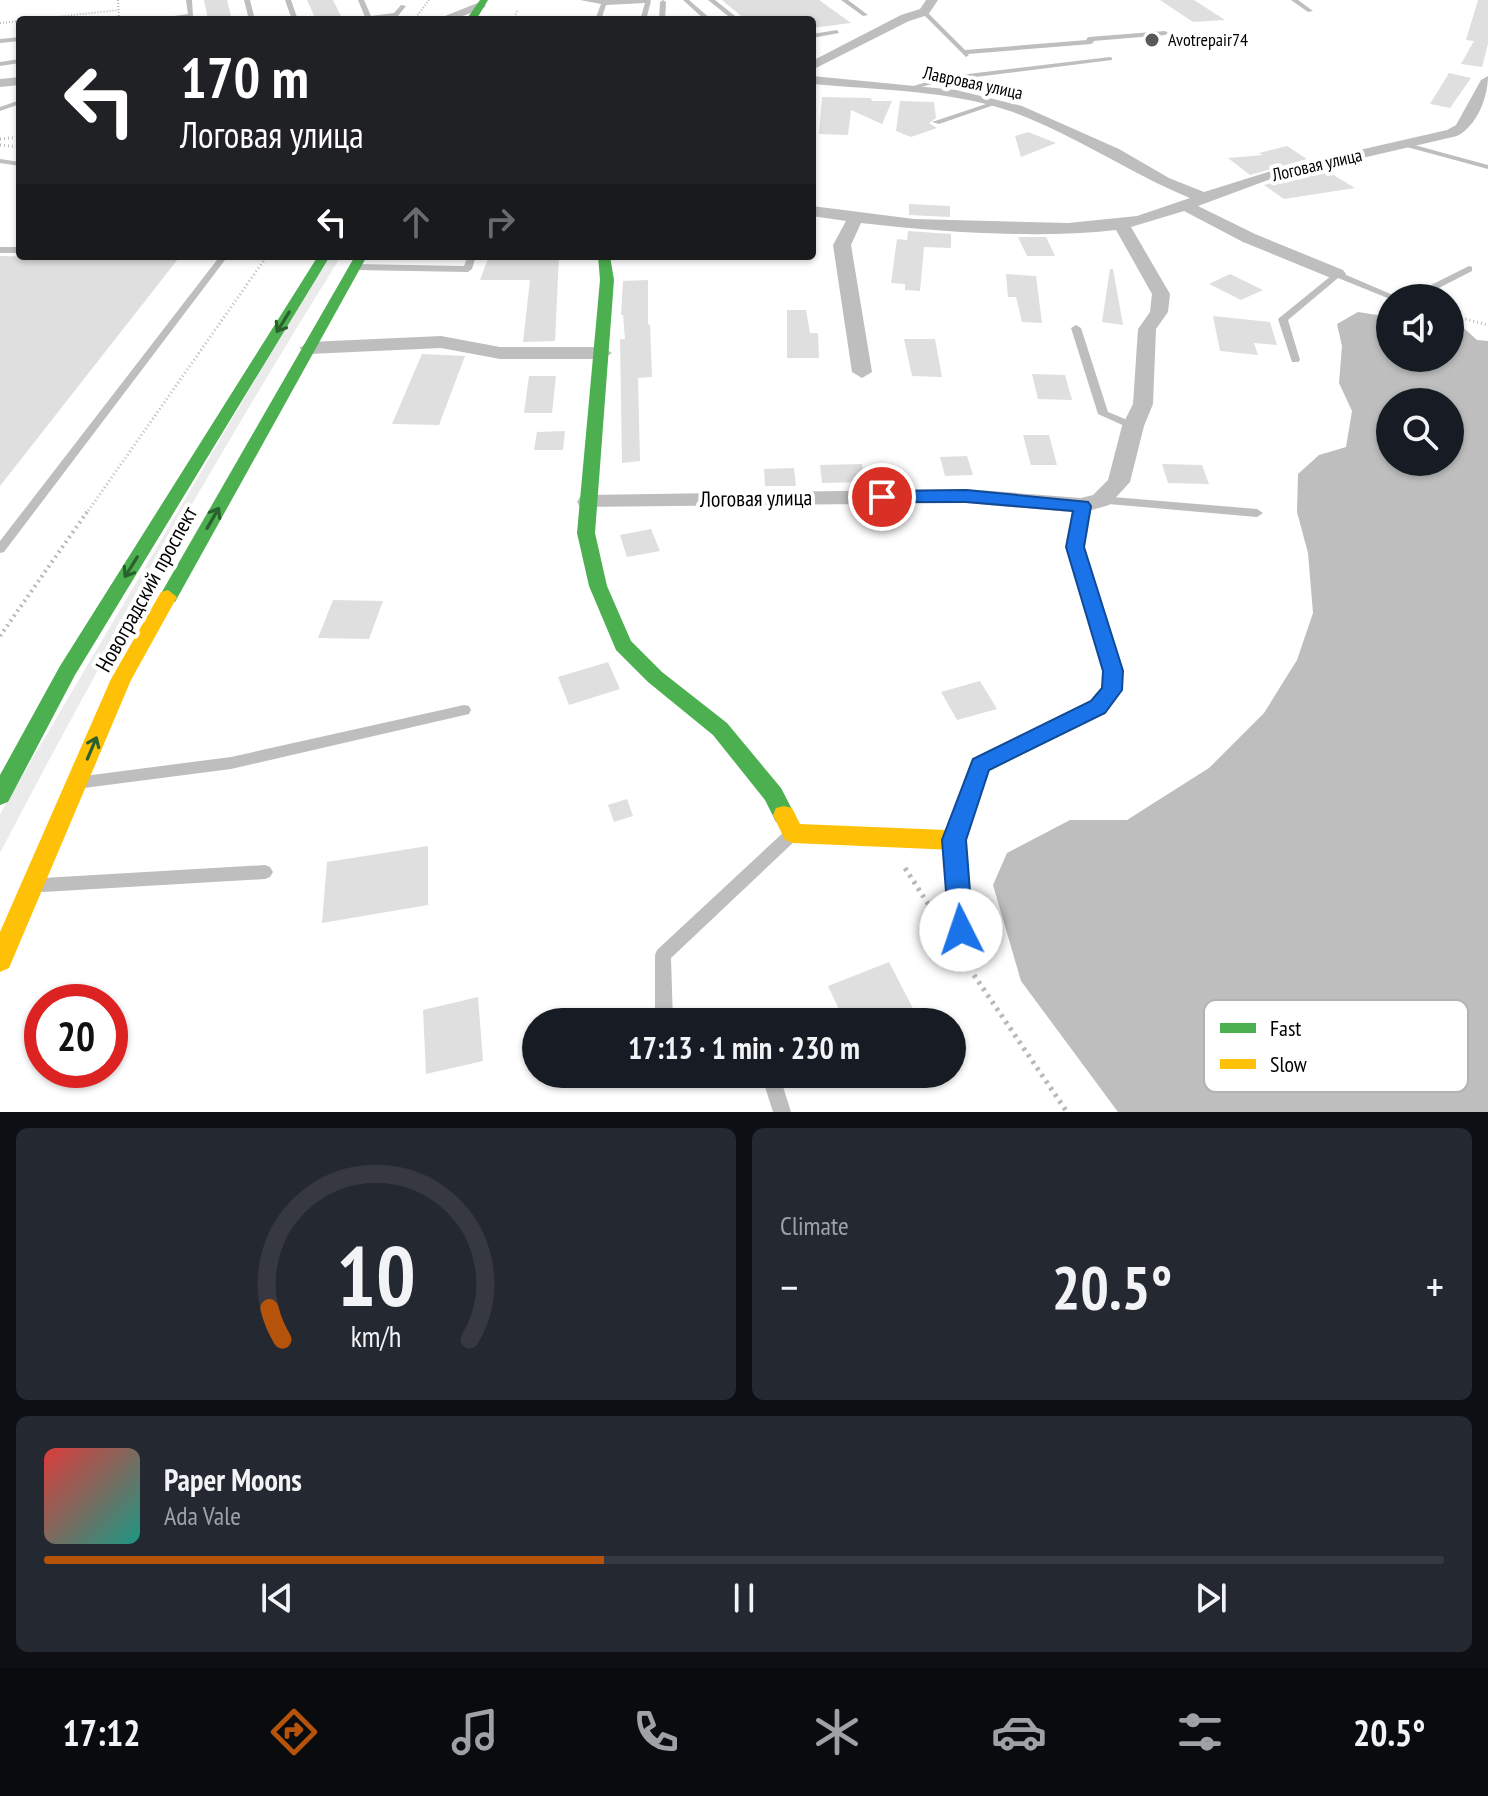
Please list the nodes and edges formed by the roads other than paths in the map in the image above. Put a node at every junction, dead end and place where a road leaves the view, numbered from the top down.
1 (189, 0) edge
2 (583, 0) edge
3 (686, 0) edge
4 (711, 0) edge
5 (844, 0) edge
6 (932, 0) edge
7 (1294, 0) edge
8 (604, 3) junction
9 (403, 6) dead end
10 (478, 9) edge
11 (1310, 11) dead end
12 (924, 12) junction
13 (865, 15) dead end
14 (183, 16) edge
15 (387, 16) edge
16 (454, 16) edge
17 (599, 16) edge
18 (644, 16) edge
19 (704, 16) edge
20 (732, 16) edge
21 (837, 32) dead end
22 (1165, 33) dead end
23 (816, 35) edge
24 (1110, 59) dead end
25 (816, 64) edge
26 (816, 80) edge
27 (1488, 80) edge
28 (910, 88) junction
29 (995, 103) junction
30 (936, 122) dead end
31 (1406, 144) junction
32 (1488, 167) edge
33 (1202, 197) junction
34 (1186, 206) junction
35 (816, 212) edge
36 (855, 219) junction
37 (1121, 224) junction
38 (221, 260) edge
39 (322, 260) edge
40 (471, 260) edge
41 (604, 260) edge
42 (358, 262) edge
43 (1469, 269) dead end
44 (1337, 274) junction
45 (1440, 284) edge
46 (1376, 290) edge
47 (1076, 328) dead end
48 (309, 348) junction
49 (602, 353) junction
50 (1295, 360) dead end
51 (862, 372) dead end
52 (1133, 426) junction
53 (588, 502) junction
54 (1092, 503) junction
55 (1257, 513) dead end
56 (0, 549) edge
57 (464, 710) dead end
58 (77, 783) junction
59 (0, 796) edge
60 (793, 833) junction
61 (954, 840) junction
62 (265, 872) dead end
63 (32, 885) junction
64 (0, 960) edge
65 (963, 960) dead end
66 (664, 1008) edge
67 (774, 1088) edge
68 (782, 1112) edge

1 - 14 lane
2 - 8 lane
3 - 19 lane
4 - 20 lane
5 - 13 lane
6 - 12 street
7 - 11 lane
8 - 17 lane
8 - 18 lane
9 - 15 lane
10 - 16 street
12 - 22 lane
12 - 25 street
21 - 23 lane
24 - 28 lane
26 - 28 street, Лавровая улица
27 - 31 street, Логовая улица
28 - 29 street, Лавровая улица
29 - 30 lane
29 - 33 street, Лавровая улица
31 - 32 lane
31 - 33 street, Логовая улица
33 - 34 street, Логовая улица
34 - 37 street, Логовая улица
34 - 44 street
35 - 36 street, Логовая улица
36 - 37 street, Логовая улица
36 - 51 street
37 - 52 street
38 - 56 lane
39 -> 59 main road, Новоградский проспект
40 - 42 lane
41 - 49 main road
42 - 48 main road, Новоградский проспект
43 - 45 lane
44 - 46 lane
44 - 50 lane
47 - 52 lane
48 - 49 street
58 -> 48 main road, Новоградский проспект
49 - 53 main road
52 - 54 street
53 - 54 street, Логовая улица
53 - 60 main road
54 - 55 lane
54 - 61 main road
57 - 58 lane
58 - 63 main road, Новоградский проспект
60 - 61 main road
60 - 66 lane
61 - 65 lane
62 - 63 lane
63 - 64 main road, Новоградский проспект
67 - 68 lane

